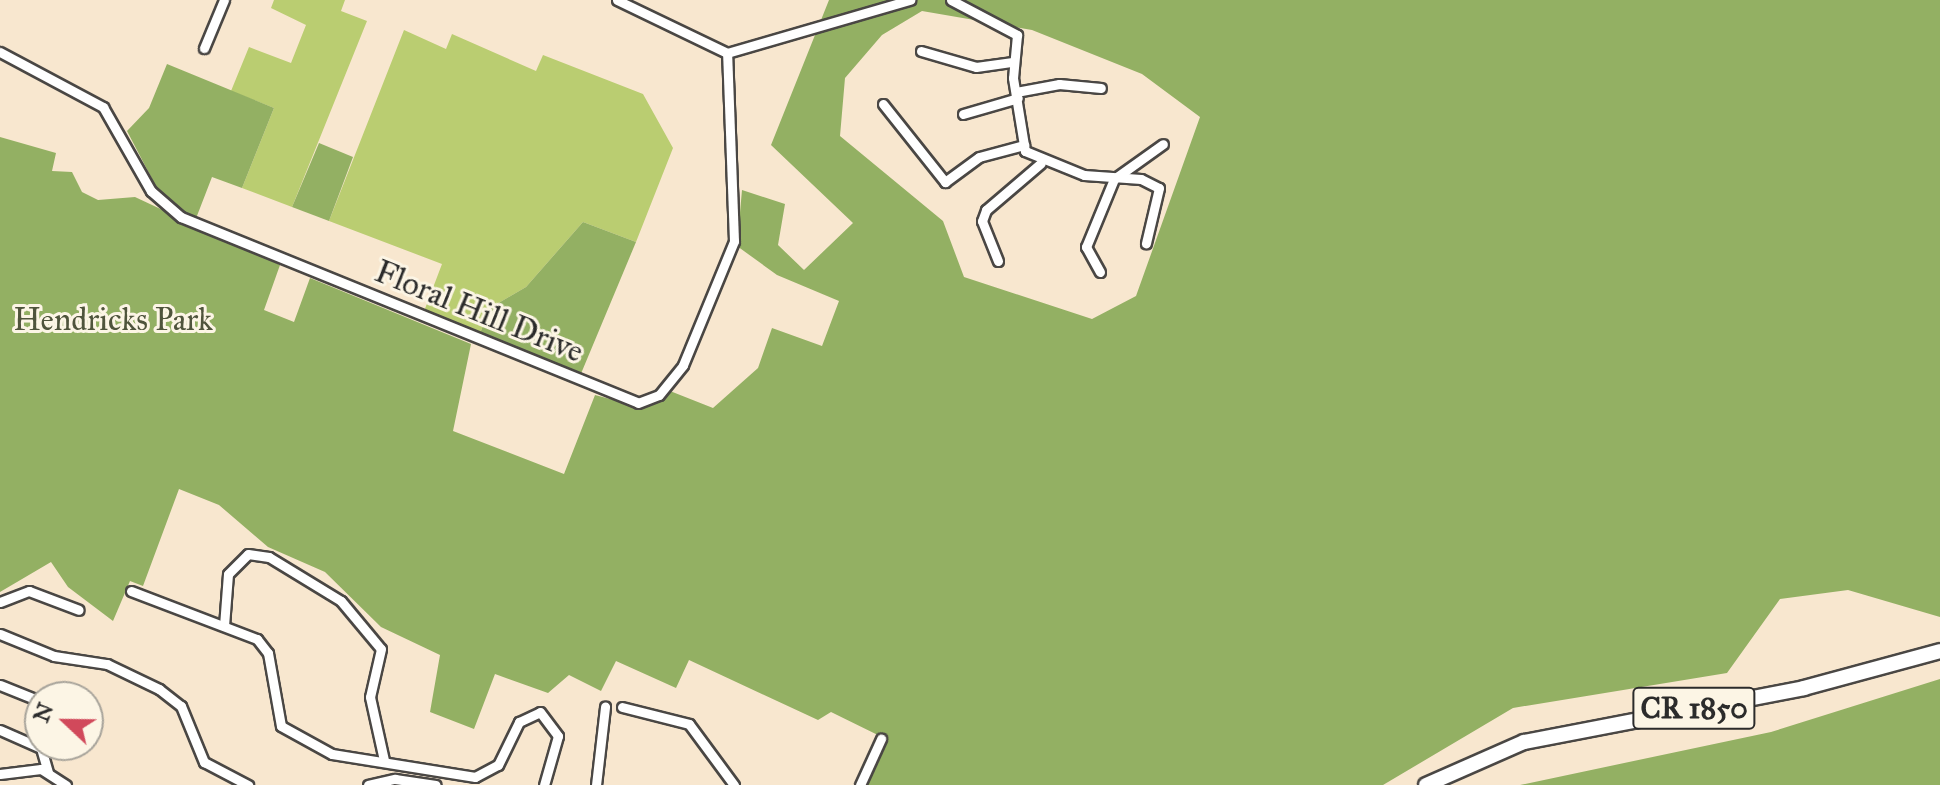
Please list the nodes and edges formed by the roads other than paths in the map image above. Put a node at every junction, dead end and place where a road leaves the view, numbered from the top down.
1 (224, 0) edge
2 (617, 0) edge
3 (910, 0) edge
4 (951, 0) edge
5 (204, 48) dead end
6 (921, 51) dead end
7 (0, 52) edge
8 (727, 53) junction
9 (1013, 62) junction
10 (1101, 88) dead end
11 (1017, 95) junction
12 (883, 104) dead end
13 (963, 114) dead end
14 (1163, 144) dead end
15 (1024, 145) junction
16 (1041, 163) junction
17 (1114, 179) junction
18 (1146, 243) dead end
19 (998, 261) dead end
20 (1100, 272) dead end
21 (131, 591) dead end
22 (0, 602) edge
23 (79, 610) dead end
24 (224, 626) junction
25 (0, 634) edge
26 (1940, 651) edge
27 (0, 685) edge
28 (24, 695) edge
29 (605, 707) dead end
30 (622, 707) dead end
31 (0, 733) edge
32 (881, 739) dead end
33 (384, 760) junction
34 (1451, 771) junction
35 (48, 772) junction
36 (0, 774) edge
37 (455, 781) edge
38 (64, 783) edge
39 (248, 785) edge
40 (368, 785) edge
41 (436, 785) edge
42 (544, 785) edge
43 (596, 785) edge
44 (734, 785) edge
45 (860, 785) edge
46 (1426, 785) edge
47 (1434, 785) edge

1 - 5 street
2 - 8 street
3 - 8 street
4 - 9 street
6 - 9 street
7 - 8 street, Floral Hill Drive
9 - 11 street
10 - 11 street
11 - 13 street
11 - 15 street
12 - 15 street
14 - 17 street
15 - 16 street
16 - 17 street
16 - 19 street
17 - 18 street
17 - 20 street
21 - 24 street
22 - 23 street
24 - 33 street
24 - 33 street
25 - 39 street
26 - 34 main road, CR 1850
27 - 28 street
29 - 43 street
30 - 44 street
31 - 35 street
32 - 45 street
33 - 37 street
34 - 46 main road, CR 1850
34 - 47 main road
35 - 36 street
35 - 38 street
37 - 42 street
40 - 41 street

